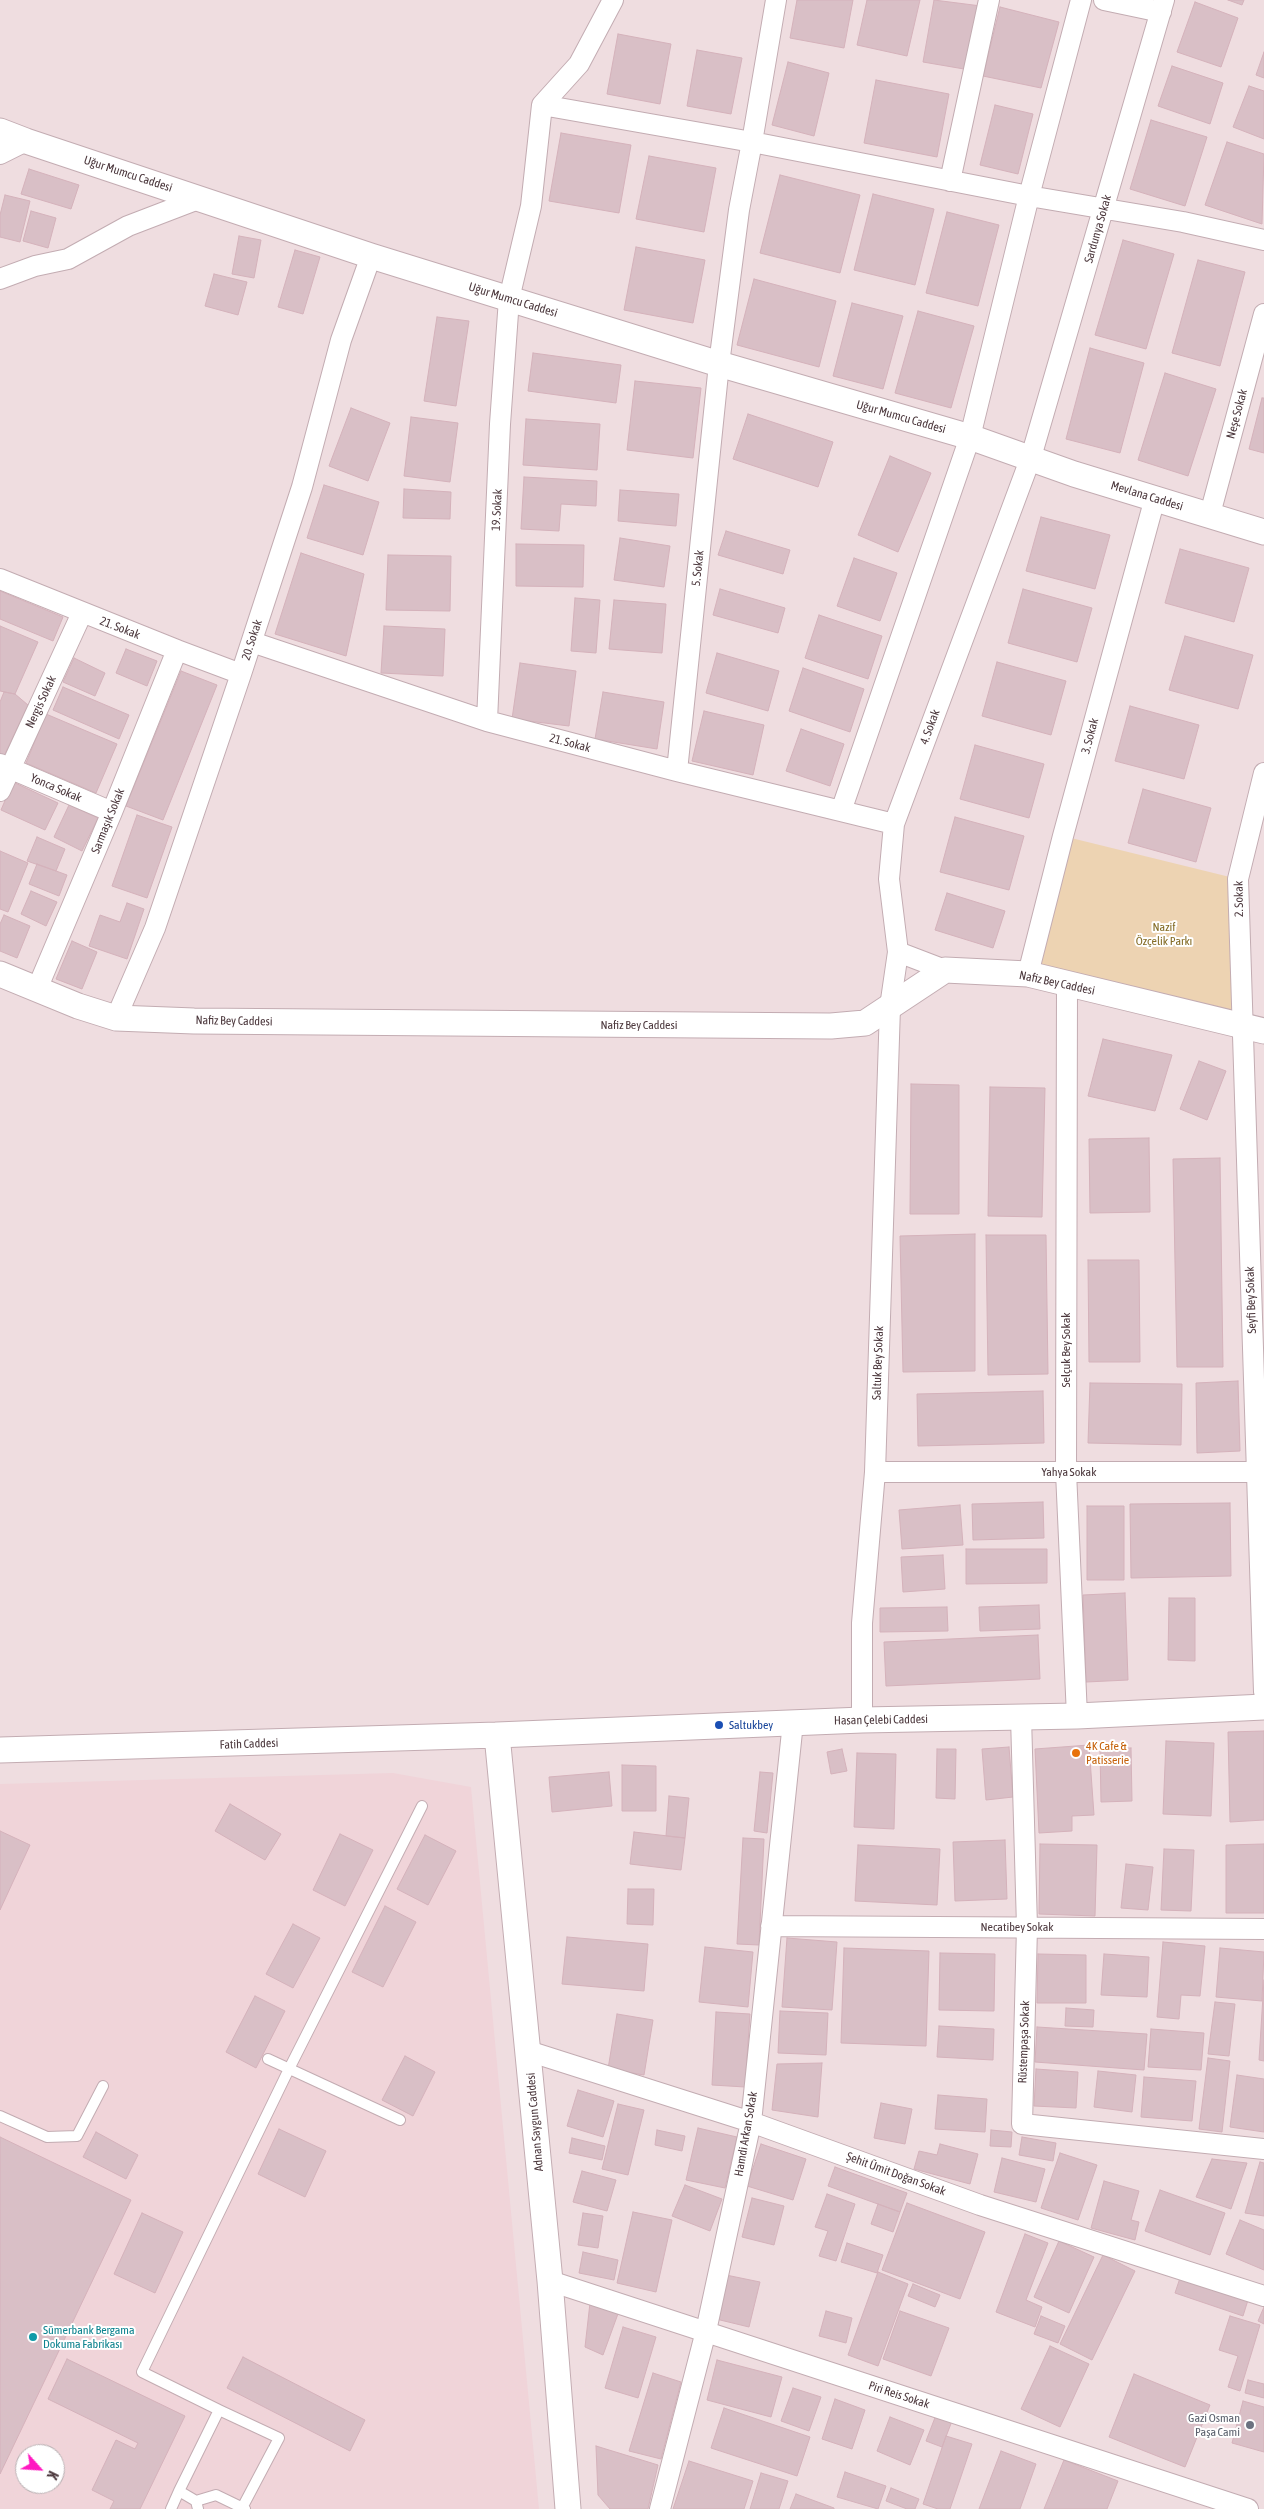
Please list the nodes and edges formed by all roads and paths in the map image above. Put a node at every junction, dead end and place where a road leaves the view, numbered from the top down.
1 (613, 0) edge
2 (776, 0) edge
3 (989, 0) edge
4 (1081, 0) edge
5 (1104, 0) edge
6 (1162, 6) edge
7 (542, 105) junction
8 (0, 130) edge
9 (26, 141) junction
10 (752, 142) junction
11 (0, 154) edge
12 (950, 181) junction
13 (1029, 196) junction
14 (201, 198) junction
15 (1104, 208) junction
16 (1264, 240) edge
17 (371, 256) junction
18 (0, 279) edge
19 (509, 299) junction
20 (1264, 314) edge
21 (719, 364) junction
22 (970, 437) junction
23 (1031, 458) junction
24 (1155, 498) junction
25 (1210, 514) junction
26 (1264, 532) edge
27 (0, 579) edge
28 (82, 614) junction
29 (252, 642) junction
30 (176, 650) junction
31 (241, 674) junction
32 (487, 721) junction
33 (5, 766) edge
34 (677, 772) junction
35 (1264, 773) edge
36 (0, 791) edge
37 (841, 811) junction
38 (112, 812) junction
39 (894, 824) junction
40 (898, 952) junction
41 (945, 970) junction
42 (0, 974) edge
43 (1028, 974) junction
44 (1067, 984) junction
45 (37, 990) junction
46 (890, 1007) junction
47 (116, 1018) junction
48 (1254, 1030) edge
49 (875, 1472) junction
50 (1066, 1472) junction
51 (1260, 1472) edge
52 (1264, 1692) edge
53 (1264, 1707) edge
54 (1077, 1716) junction
55 (1022, 1717) junction
56 (862, 1720) junction
57 (793, 1722) junction
58 (497, 1735) junction
59 (0, 1750) edge
60 (422, 1806) dead end
61 (771, 1926) junction
62 (1027, 1927) junction
63 (1264, 1929) edge
64 (528, 2051) junction
65 (268, 2060) dead end
66 (289, 2069) junction
67 (103, 2086) dead end
68 (0, 2116) edge
69 (400, 2120) dead end
70 (751, 2122) junction
71 (1264, 2149) edge
72 (550, 2282) junction
73 (1264, 2296) edge
74 (706, 2331) junction
75 (218, 2410) junction
76 (179, 2491) junction
77 (197, 2505) edge
78 (243, 2508) edge
79 (171, 2509) edge
80 (568, 2509) edge
81 (660, 2509) edge
82 (1248, 2509) edge

1 - 7 street
2 - 10 street, 5. Sokak
3 - 12 street
4 - 13 street
5 - 6 street
6 - 15 street, Sardunya Sokak
7 - 10 street
7 - 19 street, 19. Sokak
8 - 9 street, Uğur Mumcu Caddesi
9 - 11 street
9 - 14 street, Uğur Mumcu Caddesi
10 - 12 street
10 - 21 street, 5. Sokak
12 - 13 street
13 - 15 street
13 - 22 street
14 - 17 street, Uğur Mumcu Caddesi
14 - 18 street
15 - 16 street
15 - 23 street, Sardunya Sokak
17 - 19 street, Uğur Mumcu Caddesi
17 - 29 street, 20. Sokak
19 - 21 street, Uğur Mumcu Caddesi
19 - 32 street, 19. Sokak
20 - 25 street, Neşe Sokak
21 - 22 street, Uğur Mumcu Caddesi
21 - 34 street, 5. Sokak
22 - 23 street, Uğur Mumcu Caddesi
22 - 37 street
23 - 24 street, Mevlana Caddesi
23 - 39 street, 4. Sokak
24 - 25 street, Mevlana Caddesi
24 - 43 street, 3. Sokak
25 - 26 street, Mevlana Caddesi
27 - 28 street, 21. Sokak
28 - 30 street, 21. Sokak
28 - 33 street, Nergis Sokak
29 - 31 street, 20. Sokak
29 - 32 street, 21. Sokak
30 - 31 street, 21. Sokak
30 - 38 street, Sarmaşık Sokak
31 - 47 street, 20. Sokak
32 - 34 street, 21. Sokak
33 - 36 street, Nergis Sokak
33 - 38 street, Yonca Sokak
34 - 37 street, 21. Sokak
35 - 48 street, 2. Sokak
37 - 39 street, 21. Sokak
38 - 45 street, Sarmaşık Sokak
39 - 40 street, 4. Sokak
40 - 41 street
40 - 46 street, 4. Sokak
41 - 43 street, Nafiz Bey Caddesi
41 - 46 street, Nafiz Bey Caddesi
42 - 45 street, Nafiz Bey Caddesi
43 - 44 street, Nafiz Bey Caddesi
44 - 48 street, Nafiz Bey Caddesi
44 - 50 street, Selçuk Bey Sokak
45 - 47 street, Nafiz Bey Caddesi
46 - 47 street, Nafiz Bey Caddesi
46 - 49 street, Saltuk Bey Sokak
48 - 51 street, Seyfi Bey Sokak
49 - 50 street, Yahya Sokak
49 - 56 street, Saltuk Bey Sokak
50 - 51 street, Yahya Sokak
50 - 54 street, Selçuk Bey Sokak
51 - 52 street, Seyfi Bey Sokak
53 - 54 street, Hasan Çelebi Caddesi
54 - 55 street, Hasan Çelebi Caddesi
55 - 56 street, Hasan Çelebi Caddesi
55 - 62 street, Rüstempaşa Sokak
56 - 57 street, Hasan Çelebi Caddesi
57 - 58 street, Hasan Çelebi Caddesi
57 - 61 street, Hamdi Arkan Sokak
58 - 59 street, Fatih Caddesi
58 - 64 street, Adnan Saygun Caddesi
60 - 66 lane
61 - 62 street, Necatibey Sokak
61 - 70 street, Hamdi Arkan Sokak
62 - 63 street, Necatibey Sokak
62 - 71 street, Rüstempaşa Sokak
64 - 70 street, Şehit Ümit Doğan Sokak
64 - 72 street, Adnan Saygun Caddesi
65 - 66 lane
66 - 69 lane
66 - 75 lane
67 - 68 lane
70 - 73 street, Şehit Ümit Doğan Sokak
70 - 74 street, Hamdi Arkan Sokak
72 - 74 street, Piri Reis Sokak
72 - 80 street, Adnan Saygun Caddesi
74 - 81 street, Hamdi Arkan Sokak
74 - 82 street, Piri Reis Sokak
75 - 76 lane
75 - 78 lane
76 - 77 lane
76 - 79 lane
77 - 78 lane

